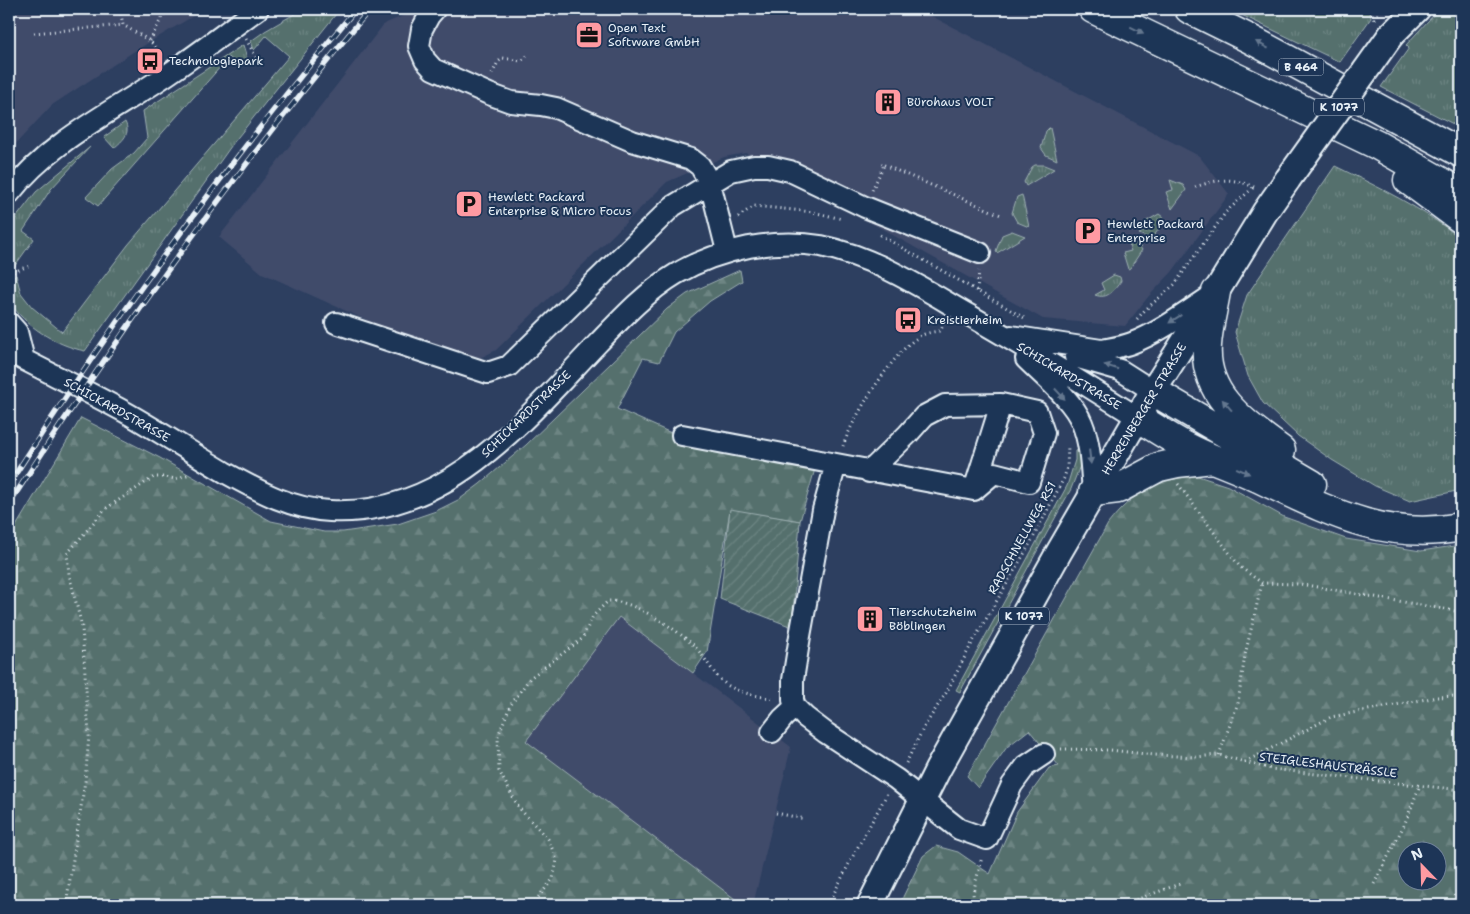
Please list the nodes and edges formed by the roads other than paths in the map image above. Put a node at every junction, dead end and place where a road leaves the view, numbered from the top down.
1 (258, 9) edge
2 (435, 9) edge
3 (1093, 9) edge
4 (1189, 9) edge
5 (1406, 9) edge
6 (1417, 9) edge
7 (1379, 26) junction
8 (1302, 111) junction
9 (1412, 127) junction
10 (1461, 136) edge
11 (1461, 153) edge
12 (710, 183) junction
13 (1461, 193) edge
14 (9, 194) edge
15 (1461, 218) edge
16 (727, 251) junction
17 (980, 253) dead end
18 (1216, 292) junction
19 (9, 323) edge
20 (336, 323) dead end
21 (1002, 334) junction
22 (16, 356) edge
23 (1153, 390) junction
24 (1001, 404) junction
25 (1137, 418) junction
26 (682, 436) dead end
27 (1212, 458) junction
28 (836, 464) junction
29 (869, 472) junction
30 (974, 490) junction
31 (1093, 492) junction
32 (1330, 494) junction
33 (1461, 516) edge
34 (1461, 527) edge
35 (794, 704) junction
36 (772, 732) dead end
37 (1044, 754) road end
38 (922, 799) junction
39 (870, 905) edge

1 - 14 street
2 - 12 street
3 -> 8 highway
9 -> 4 highway, B 464
5 - 7 main road, HERRENBERGER STRASSE / K 1077
6 - 7 main road, HERRENBERGER STRASSE / K 1077
7 - 18 main road, HERRENBERGER STRASSE / K 1077, bridge
8 - 13 highway
8 - 15 highway
9 - 10 highway
9 - 11 highway, B 464
12 - 16 street
12 - 17 street
12 - 20 street
16 - 21 street, SCHICKARDSTRASSE
16 - 22 street, SCHICKARDSTRASSE
18 -> 21 street
18 - 23 main road, HERRENBERGER STRASSE / K 1077
32 -> 18 highway
19 - 22 street
23 -> 21 street, SCHICKARDSTRASSE
21 - 25 street, SCHICKARDSTRASSE
21 -> 31 street
23 - 25 main road, HERRENBERGER STRASSE / K 1077
23 - 32 highway
24 - 29 street
24 - 30 street
24 - 30 street
25 - 27 highway
25 - 31 main road, HERRENBERGER STRASSE / K 1077
26 - 28 street
27 - 31 highway
27 -> 34 highway
28 - 29 street
28 - 35 street
29 - 30 street
31 - 38 main road, HERRENBERGER STRASSE / K 1077
32 - 33 highway
35 - 36 street
35 - 38 street
37 - 38 street
38 - 39 main road, HERRENBERGER STRASSE / K 1077

